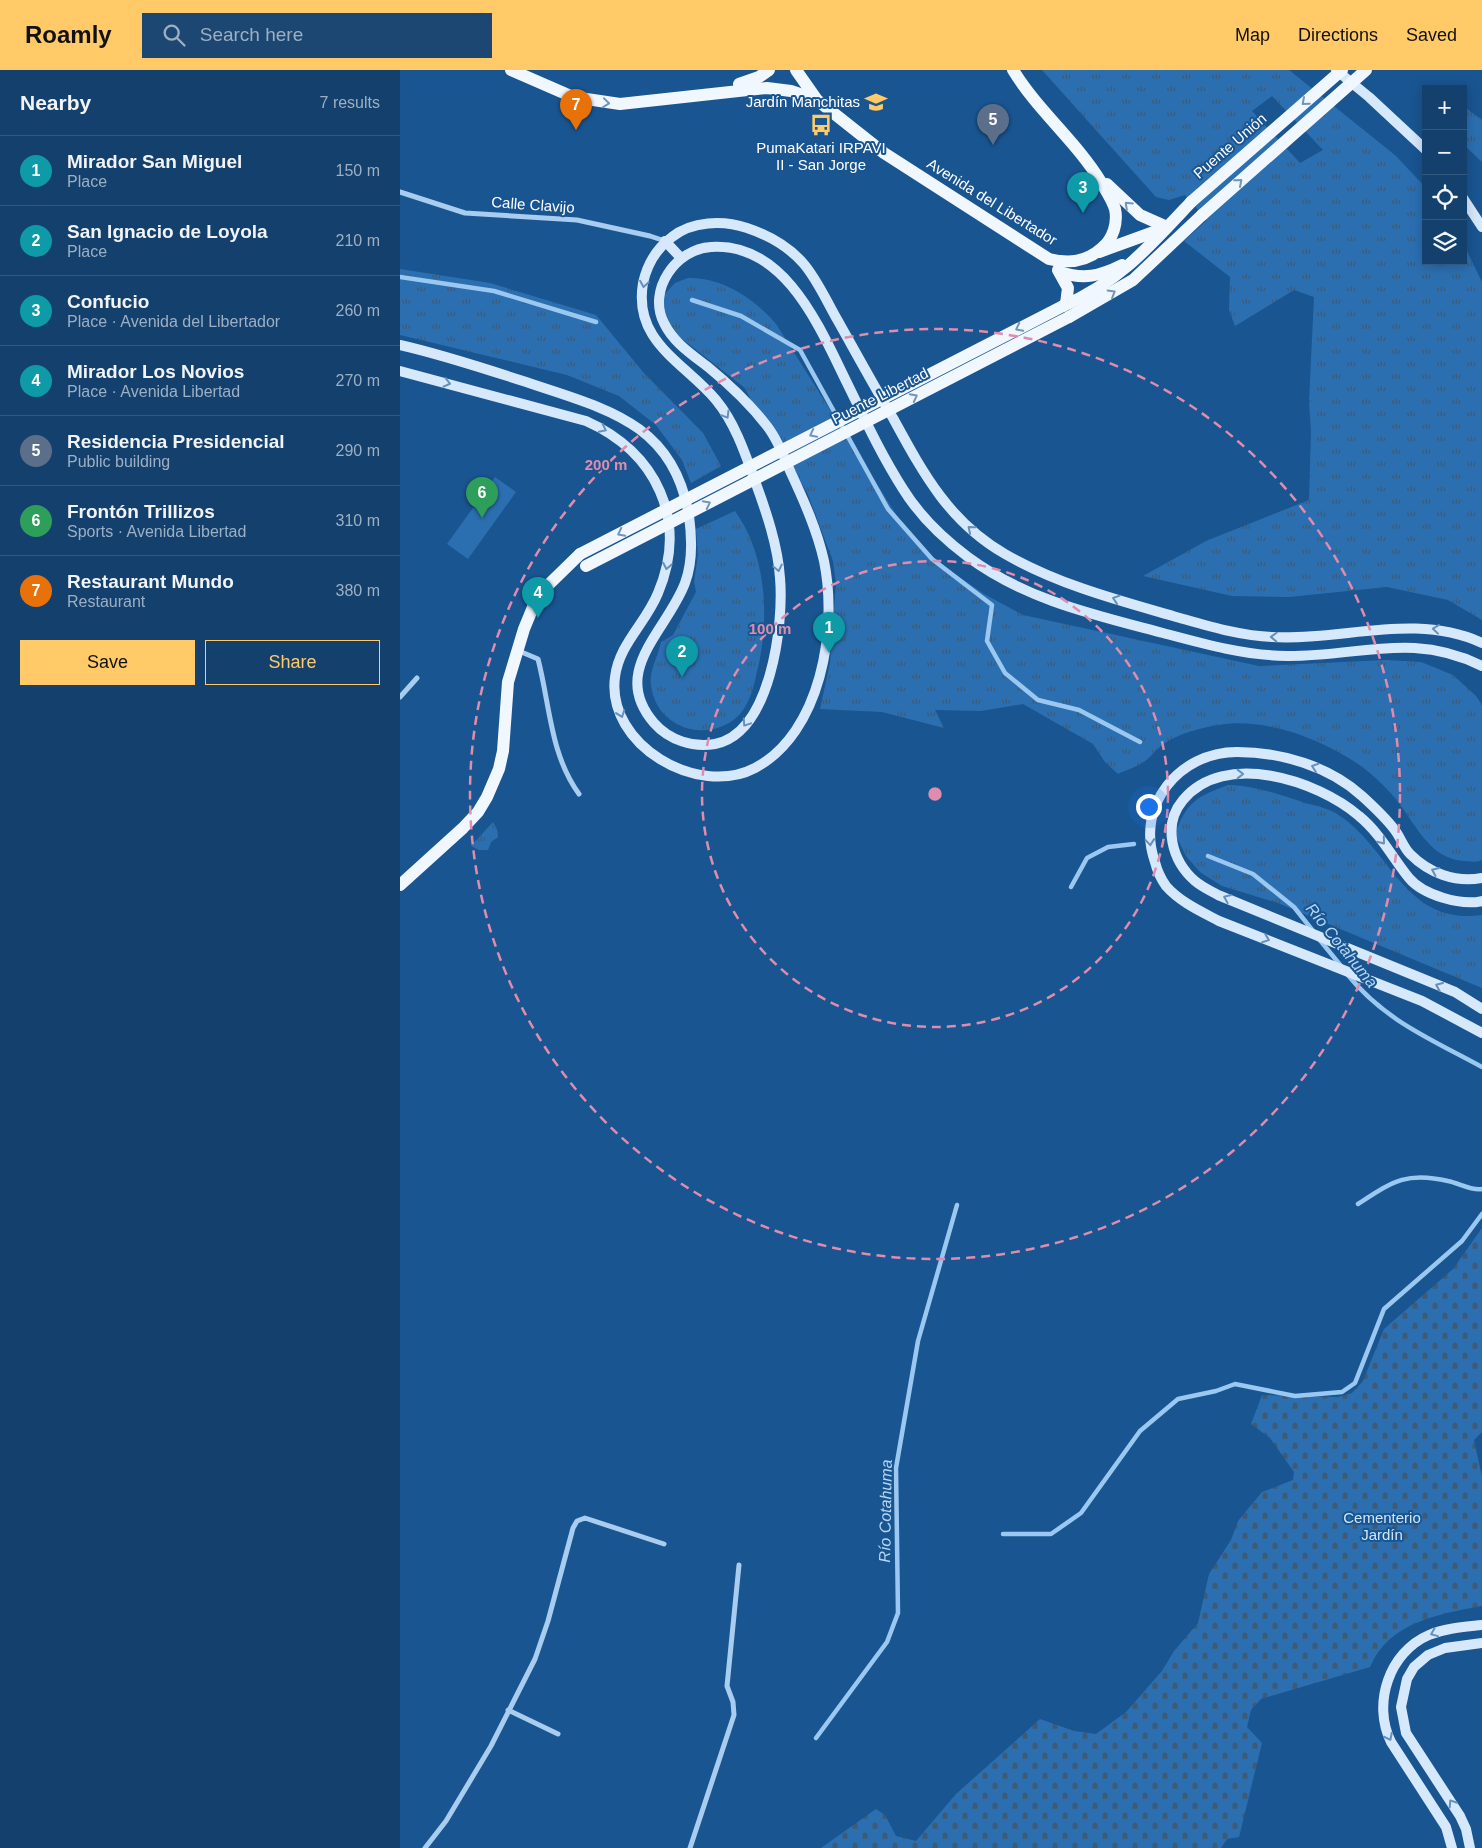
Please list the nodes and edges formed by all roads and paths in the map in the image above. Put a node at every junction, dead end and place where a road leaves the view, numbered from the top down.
1 (511, 70) edge
2 (752, 70) edge
3 (768, 70) edge
4 (796, 70) edge
5 (1013, 70) edge
6 (1336, 70) edge
7 (1342, 70) edge
8 (1366, 70) edge
9 (734, 88) junction
10 (817, 100) junction
11 (1422, 146) edge
12 (1096, 173) junction
13 (400, 192) edge
14 (1467, 204) edge
15 (1167, 227) junction
16 (1482, 227) edge
17 (1178, 239) junction
18 (665, 241) junction
19 (1096, 253) junction
20 (1145, 253) junction
21 (681, 258) junction
22 (1049, 259) junction
23 (1060, 272) junction
24 (1066, 309) junction
25 (400, 345) edge
26 (400, 371) edge
27 (568, 566) junction
28 (1482, 643) edge
29 (516, 649) junction
30 (1482, 666) edge
31 (417, 678) dead end
32 (400, 697) edge
33 (579, 794) dead end
34 (1482, 878) edge
35 (400, 885) edge
36 (1482, 901) edge
37 (1482, 1009) edge
38 (1482, 1033) edge
39 (664, 1544) dead end
40 (739, 1565) dead end
41 (1482, 1624) edge
42 (1482, 1643) edge
43 (1385, 1690) junction
44 (1404, 1692) junction
45 (508, 1710) junction
46 (558, 1734) dead end
47 (425, 1848) edge
48 (690, 1848) edge
49 (1452, 1848) edge
50 (1470, 1848) edge

1 -> 9 main road
2 - 9 main road
3 - 9 main road
4 - 10 main road
5 - 12 main road, Avenida del Libertador
6 - 11 main road
7 -> 15 main road, Puente Unión, bridge
17 -> 8 main road, bridge
9 - 10 main road
10 - 22 main road, Avenida del Libertador
15 -> 12 main road
12 - 19 main road, Avenida del Libertador
13 - 18 street, Calle Clavijo
14 - 16 main road
15 - 19 main road
15 - 20 main road, Puente Unión
17 - 20 main road
24 -> 17 main road, Puente Libertad
18 - 21 main road
18 -> 25 main road
28 -> 18 main road
19 - 22 main road, Avenida del Libertador
20 - 23 main road
20 - 24 main road, Puente Libertad
26 -> 21 main road
21 - 30 main road
22 - 23 main road
23 - 24 main road
24 -> 27 main road, Puente Libertad, bridge
27 -> 24 main road, Puente Libertad, bridge
27 - 29 main road, Puente Libertad
29 - 33 street
29 - 35 main road, Puente Libertad
31 - 32 street
34 -> 38 main road
37 -> 36 main road
39 - 45 street
40 - 48 street
41 -> 43 main road
42 - 44 main road
43 - 44 main road
43 -> 49 main road
50 -> 44 main road
45 - 46 street
45 - 47 street

